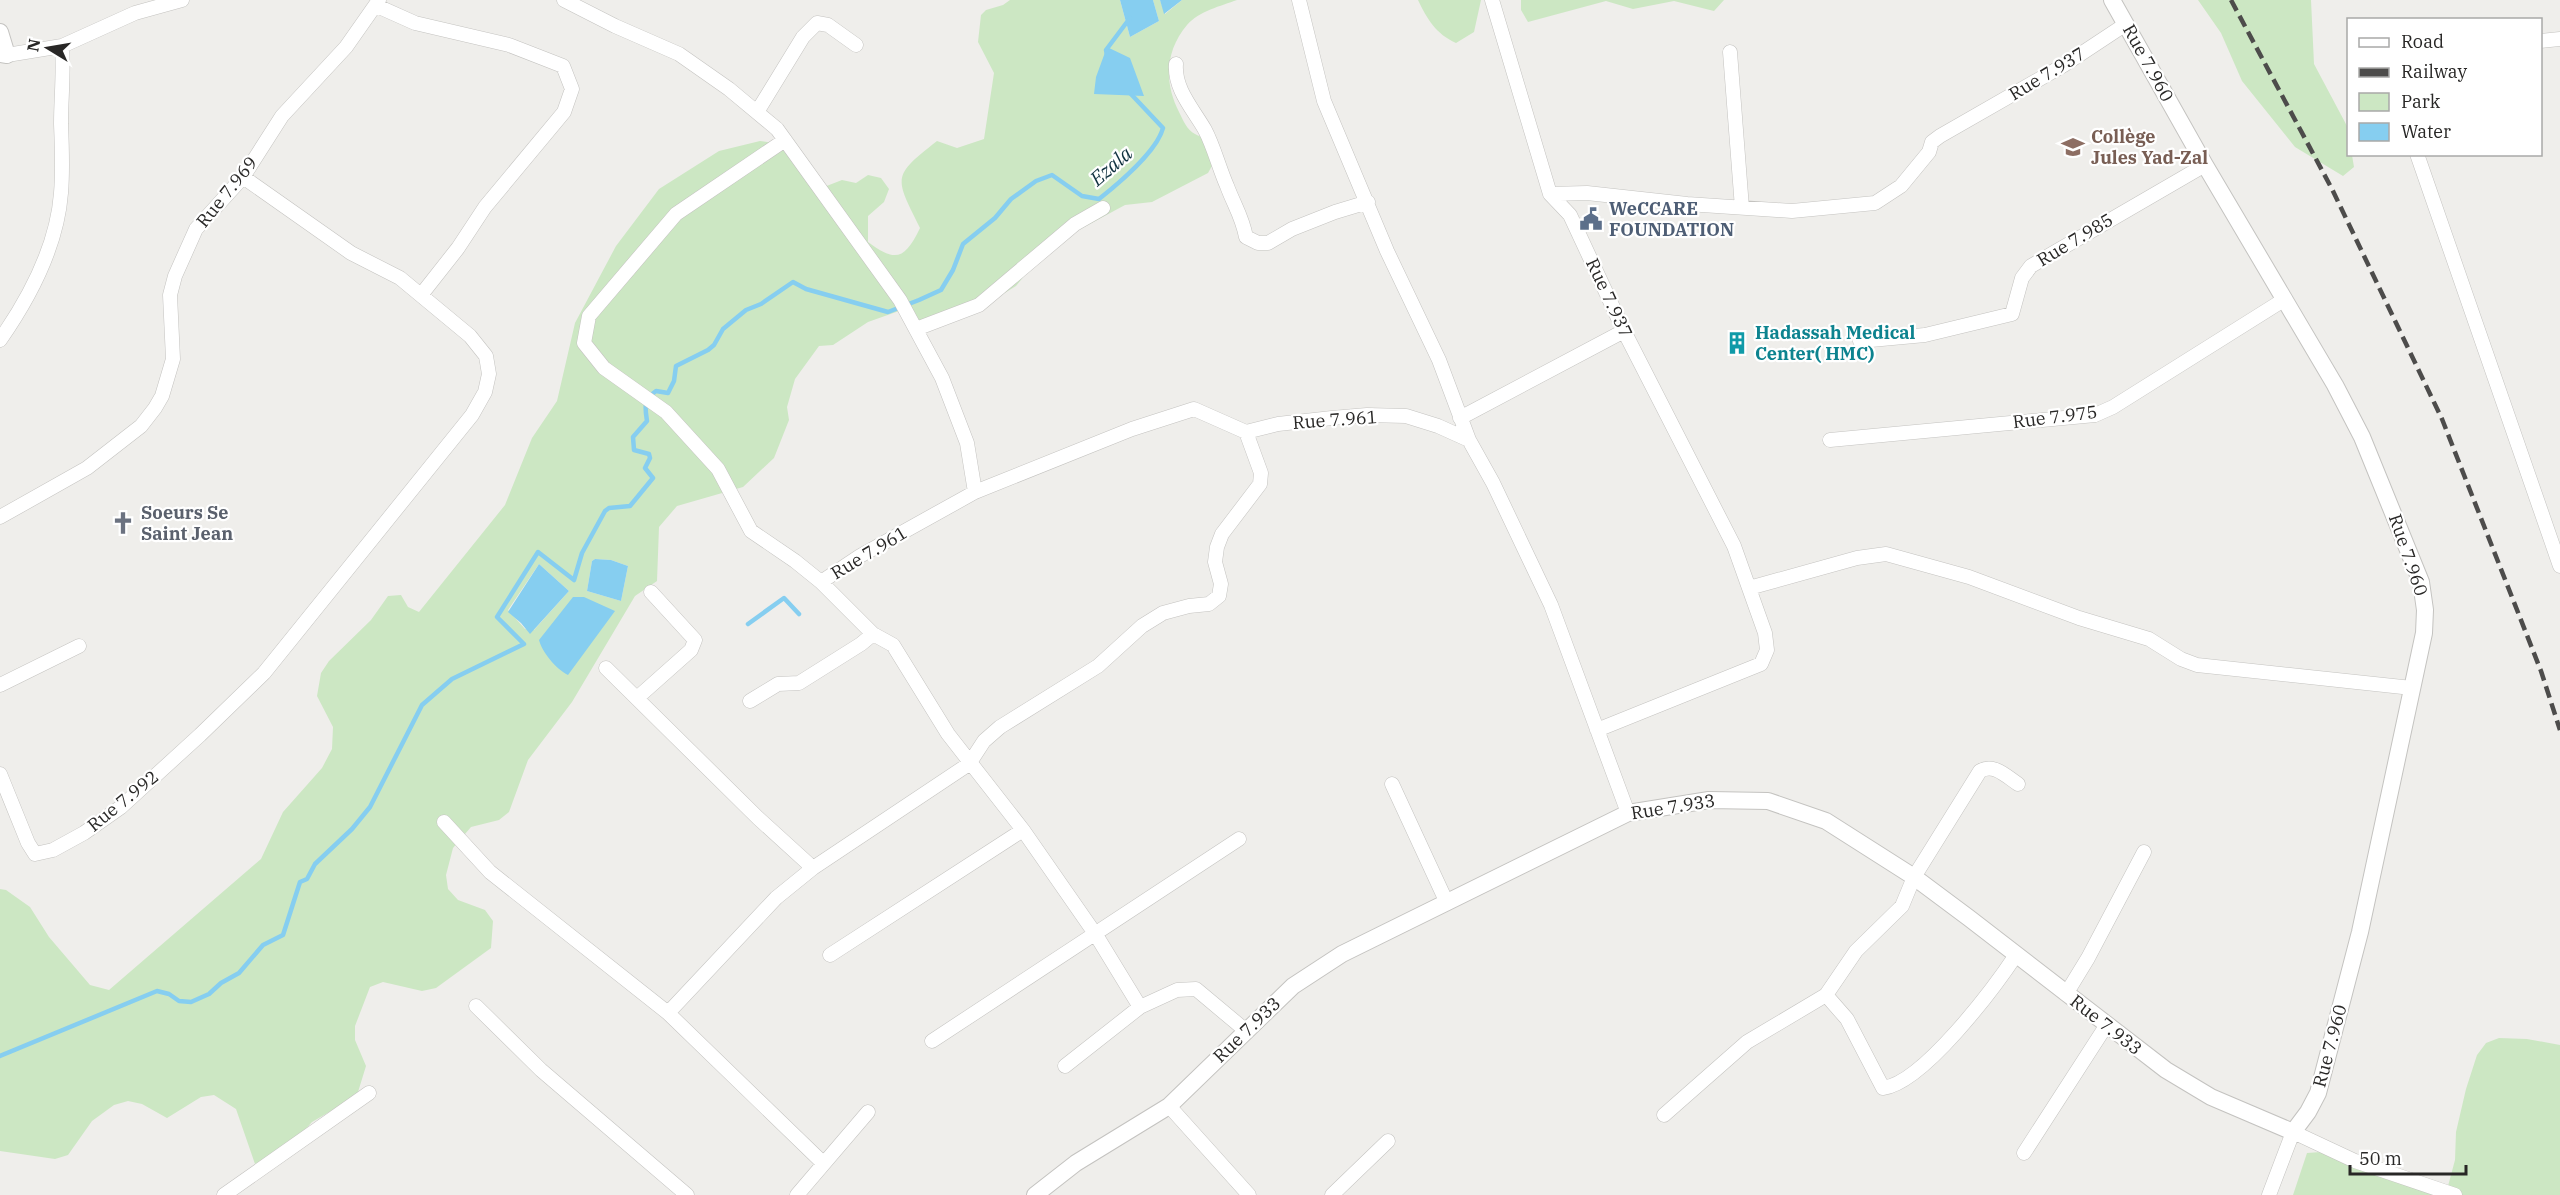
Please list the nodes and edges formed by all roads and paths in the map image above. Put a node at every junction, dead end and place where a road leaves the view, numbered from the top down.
1 (182, 0) edge
2 (564, 0) edge
3 (1299, 0) edge
4 (1492, 0) edge
5 (2112, 0) edge
6 (378, 3) edge
7 (2126, 24) junction
8 (0, 32) edge
9 (2560, 39) edge
10 (2542, 41) edge
11 (856, 45) dead end
12 (62, 46) junction
13 (1730, 52) dead end
14 (3, 55) edge
15 (1176, 64) dead end
16 (757, 112) junction
17 (785, 140) junction
18 (2418, 156) edge
19 (2205, 165) junction
20 (243, 177) junction
21 (1551, 194) junction
22 (1368, 202) junction
23 (1103, 208) dead end
24 (1742, 208) junction
25 (421, 295) junction
26 (2285, 300) junction
27 (915, 329) junction
28 (1624, 331) junction
29 (0, 340) edge
30 (1860, 341) dead end
31 (1460, 418) junction
32 (1246, 432) junction
33 (1470, 440) junction
34 (1830, 440) dead end
35 (975, 492) junction
36 (0, 517) edge
37 (2556, 541) edge
38 (2560, 566) edge
39 (821, 582) junction
40 (1749, 588) junction
41 (651, 592) dead end
42 (873, 634) junction
43 (79, 646) dead end
44 (606, 668) dead end
45 (0, 686) edge
46 (2412, 688) junction
47 (637, 698) junction
48 (750, 701) dead end
49 (1597, 730) junction
50 (969, 764) junction
51 (0, 774) edge
52 (1392, 784) dead end
53 (2018, 784) dead end
54 (4, 790) edge
55 (1628, 813) junction
56 (444, 822) dead end
57 (1023, 830) junction
58 (1239, 839) dead end
59 (2144, 852) dead end
60 (813, 867) junction
61 (1914, 877) junction
62 (1447, 903) junction
63 (1096, 934) junction
64 (830, 955) dead end
65 (2016, 955) junction
66 (2066, 994) junction
67 (1826, 995) junction
68 (476, 1006) dead end
69 (1140, 1007) junction
70 (668, 1013) junction
71 (2106, 1026) junction
72 (1245, 1030) junction
73 (932, 1041) dead end
74 (1065, 1066) dead end
75 (369, 1093) dead end
76 (1169, 1106) junction
77 (868, 1112) dead end
78 (1664, 1115) dead end
79 (2293, 1132) junction
80 (1388, 1141) dead end
81 (2024, 1154) dead end
82 (823, 1162) junction
83 (224, 1195) edge
84 (687, 1195) edge
85 (797, 1195) edge
86 (1035, 1195) edge
87 (1250, 1195) edge
88 (1332, 1195) edge
89 (2269, 1195) edge
90 (2455, 1195) edge

1 - 12 street
2 - 16 street
3 - 22 street
4 - 21 street
5 - 7 street, Rue 7.960
6 - 20 street, Rue 7.969
6 - 25 street
7 - 19 street, Rue 7.960
7 - 24 street, Rue 7.937
8 - 14 street
9 - 10 street
11 - 16 street
12 - 14 street
12 - 29 street
13 - 24 street
15 - 22 street
16 - 17 street
17 - 27 street
17 - 39 street
18 - 37 street
19 - 26 street, Rue 7.960
19 - 30 street, Rue 7.985
20 - 25 street
20 - 36 street, Rue 7.969
21 - 24 street, Rue 7.937
21 - 28 street, Rue 7.937
22 - 31 street
23 - 27 street
25 - 54 street, Rue 7.992
26 - 34 street, Rue 7.975
26 - 46 street, Rue 7.960
27 - 35 street
28 - 31 street
28 - 40 street, Rue 7.937
31 - 33 street
32 - 33 street, Rue 7.961
32 - 35 street, Rue 7.961
32 - 50 street
33 - 49 street
35 - 39 street, Rue 7.961
37 - 38 street
39 - 42 street, Rue 7.961
40 - 46 street
40 - 49 street, Rue 7.937
41 - 47 street
42 - 48 street
42 - 50 street, Rue 7.961
43 - 45 street
44 - 47 street
46 - 79 street, Rue 7.960
47 - 60 street
49 - 55 street
50 - 57 street, Rue 7.961
50 - 60 street
51 - 54 street, Rue 7.992
52 - 62 street
53 - 61 street
55 - 61 street, Rue 7.933
55 - 62 street, Rue 7.933
56 - 70 street
57 - 63 street, Rue 7.961
57 - 64 street
58 - 63 street
59 - 66 street
60 - 70 street
61 - 65 street, Rue 7.933
61 - 67 street
62 - 72 street, Rue 7.933
63 - 69 street, Rue 7.961
63 - 73 street
65 - 66 street, Rue 7.933
65 - 67 street
66 - 71 street, Rue 7.933
67 - 78 street
68 - 84 street
69 - 72 street
69 - 74 street
70 - 82 street
71 - 79 street, Rue 7.933
71 - 81 street
72 - 76 street, Rue 7.933
75 - 83 street
76 - 86 street, Rue 7.933
76 - 87 street
77 - 82 street
79 - 89 street, Rue 7.960
79 - 90 street
80 - 88 street
82 - 85 street

